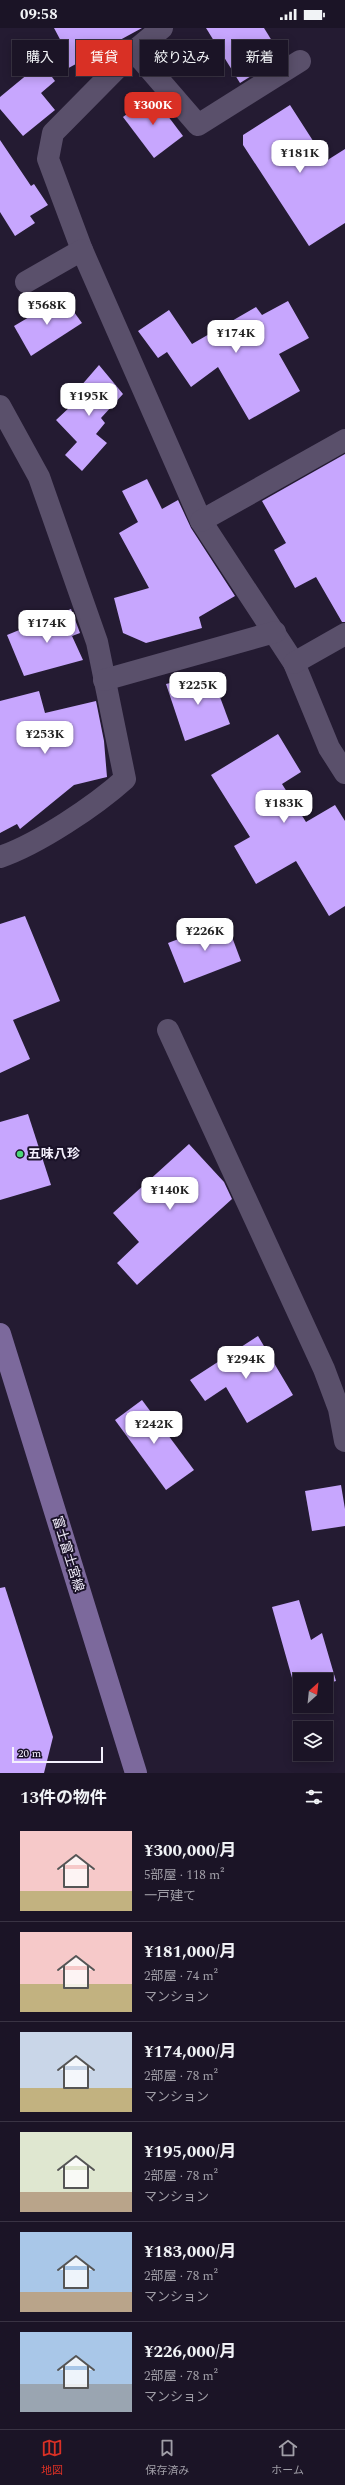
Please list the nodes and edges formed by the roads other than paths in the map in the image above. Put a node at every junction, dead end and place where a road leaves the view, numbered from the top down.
1 (162, 28) edge
2 (134, 51) junction
3 (300, 61) dead end
4 (82, 250) junction
5 (26, 282) dead end
6 (0, 406) edge
7 (345, 440) edge
8 (201, 521) junction
9 (275, 632) junction
10 (345, 634) edge
11 (294, 662) junction
12 (104, 680) junction
13 (345, 773) edge
14 (0, 857) edge
15 (168, 1030) dead end
16 (1, 1339) edge
17 (342, 1409) edge
18 (345, 1441) edge
19 (136, 1773) edge

1 - 2 street
2 - 3 street
2 - 4 street
4 - 5 street
4 - 8 street
6 - 12 street
7 - 8 street
8 - 9 street
9 - 11 street
9 - 12 street
10 - 11 street
11 - 13 street
12 - 14 street
15 - 17 street
16 - 19 main road, 富士富士宮線
17 - 18 street

